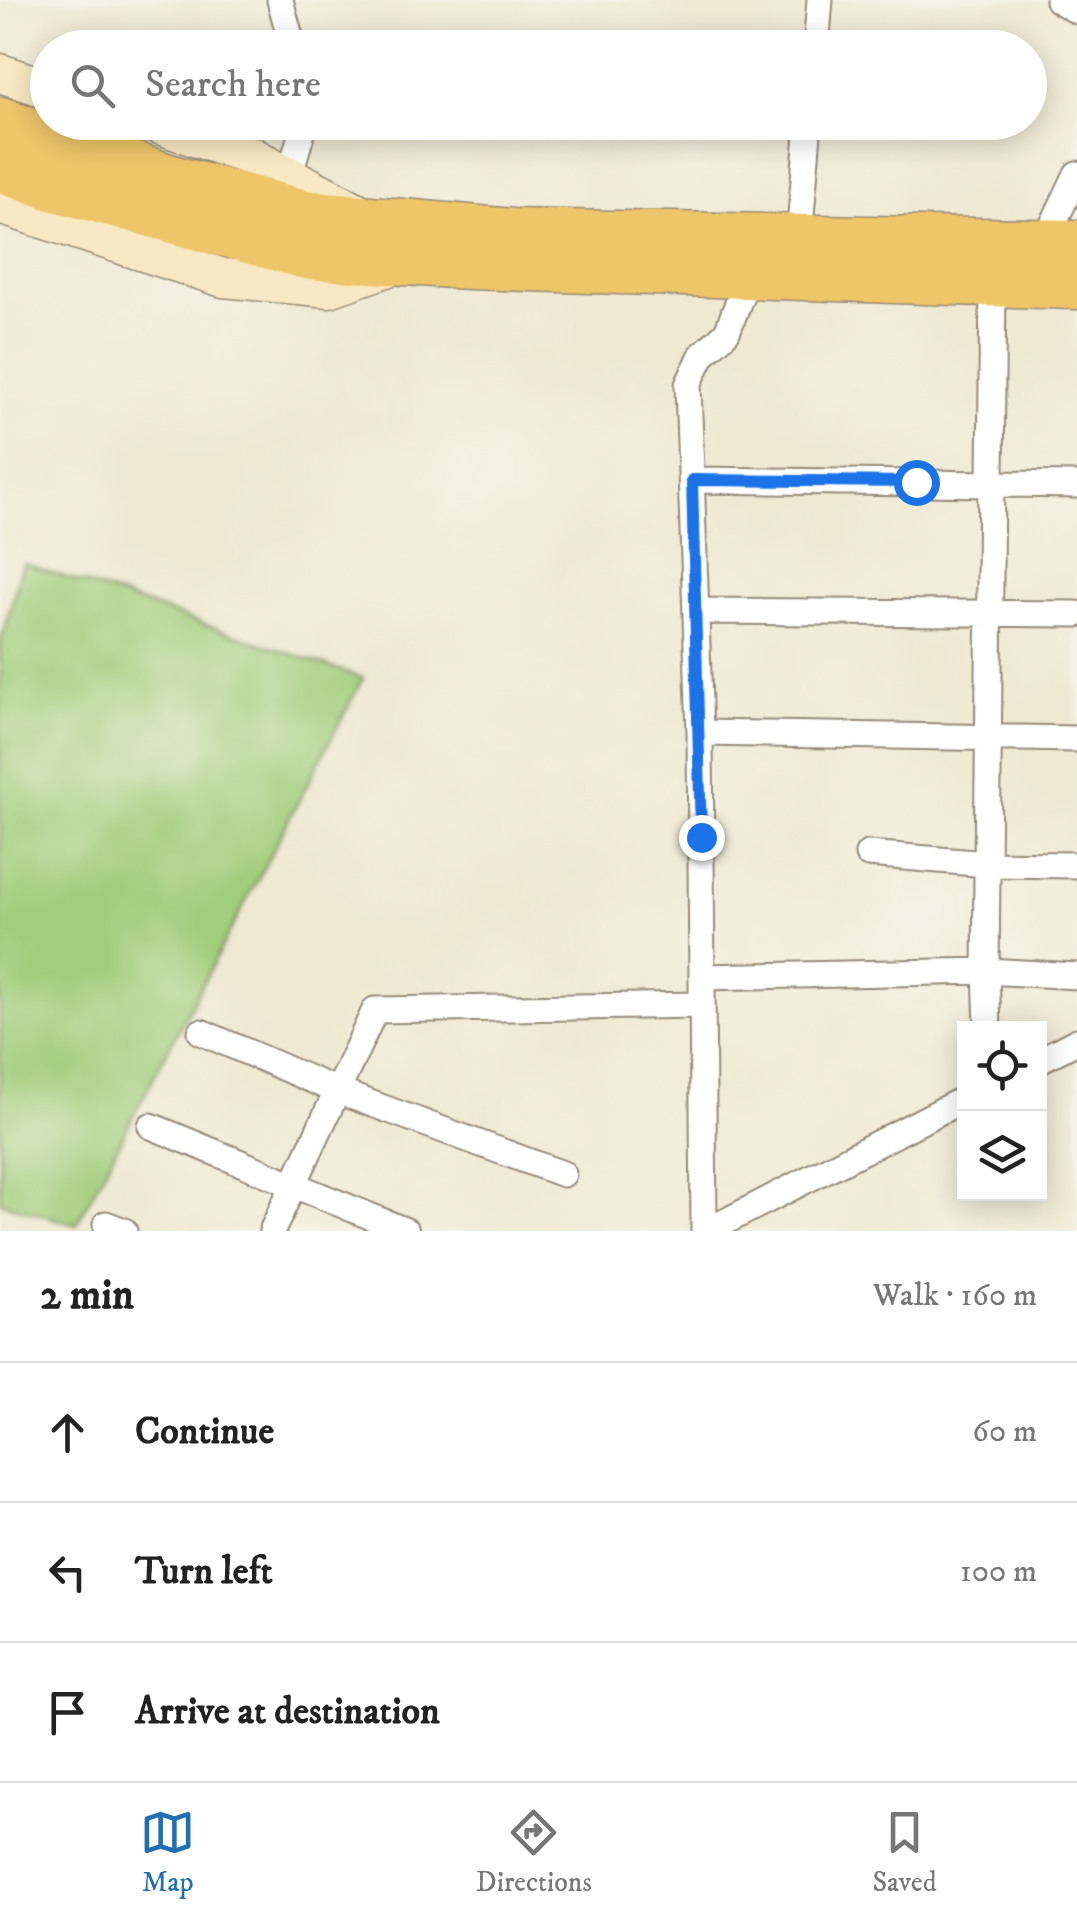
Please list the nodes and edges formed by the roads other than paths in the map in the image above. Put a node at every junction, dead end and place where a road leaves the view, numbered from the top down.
1 (280, 0) edge
2 (820, 0) edge
3 (1058, 0) edge
4 (1077, 11) edge
5 (288, 30) edge
6 (818, 30) edge
7 (0, 74) edge
8 (30, 83) edge
9 (0, 122) edge
10 (30, 132) edge
11 (54, 140) edge
12 (202, 140) edge
13 (300, 140) edge
14 (807, 140) edge
15 (0, 167) edge
16 (1077, 174) edge
17 (289, 176) junction
18 (0, 205) edge
19 (374, 220) junction
20 (799, 238) junction
21 (1060, 244) edge
22 (404, 262) junction
23 (749, 274) junction
24 (992, 282) junction
25 (1077, 285) edge
26 (692, 480) junction
27 (991, 482) junction
28 (1077, 485) edge
29 (697, 611) junction
30 (990, 614) junction
31 (1077, 614) edge
32 (700, 733) junction
33 (988, 738) junction
34 (1077, 738) edge
35 (868, 854) dead end
36 (987, 864) junction
37 (1077, 865) edge
38 (986, 971) junction
39 (1077, 976) edge
40 (702, 977) junction
41 (702, 1006) junction
42 (988, 1021) edge
43 (201, 1032) dead end
44 (1077, 1041) edge
45 (1047, 1056) edge
46 (337, 1091) junction
47 (957, 1102) edge
48 (151, 1126) dead end
49 (563, 1174) dead end
50 (295, 1183) junction
51 (704, 1230) edge
52 (272, 1231) edge
53 (406, 1231) edge

1 - 5 street
2 - 6 street
3 - 4 street
7 - 8 street
9 - 10 highway
11 - 19 highway
12 - 17 street
13 - 17 street
14 - 20 street
15 - 22 highway
16 - 21 street
17 - 19 street
18 - 22 street
19 - 20 highway
20 - 21 highway
22 - 23 highway
23 - 24 highway
23 - 26 street
24 - 25 highway
24 - 27 street
26 - 27 street
26 - 29 street
27 - 28 street
27 - 30 street
29 - 30 street
29 - 32 street
30 - 31 street
30 - 33 street
32 - 33 street
32 - 40 street
33 - 34 street
33 - 36 street
35 - 36 street
36 - 37 street
36 - 38 street
38 - 39 street
38 - 40 street
38 - 42 street
40 - 41 street
41 - 46 street
41 - 51 street
43 - 46 street
44 - 45 street
46 - 49 street
46 - 50 street
47 - 51 street
48 - 50 street
50 - 52 street
50 - 53 street

